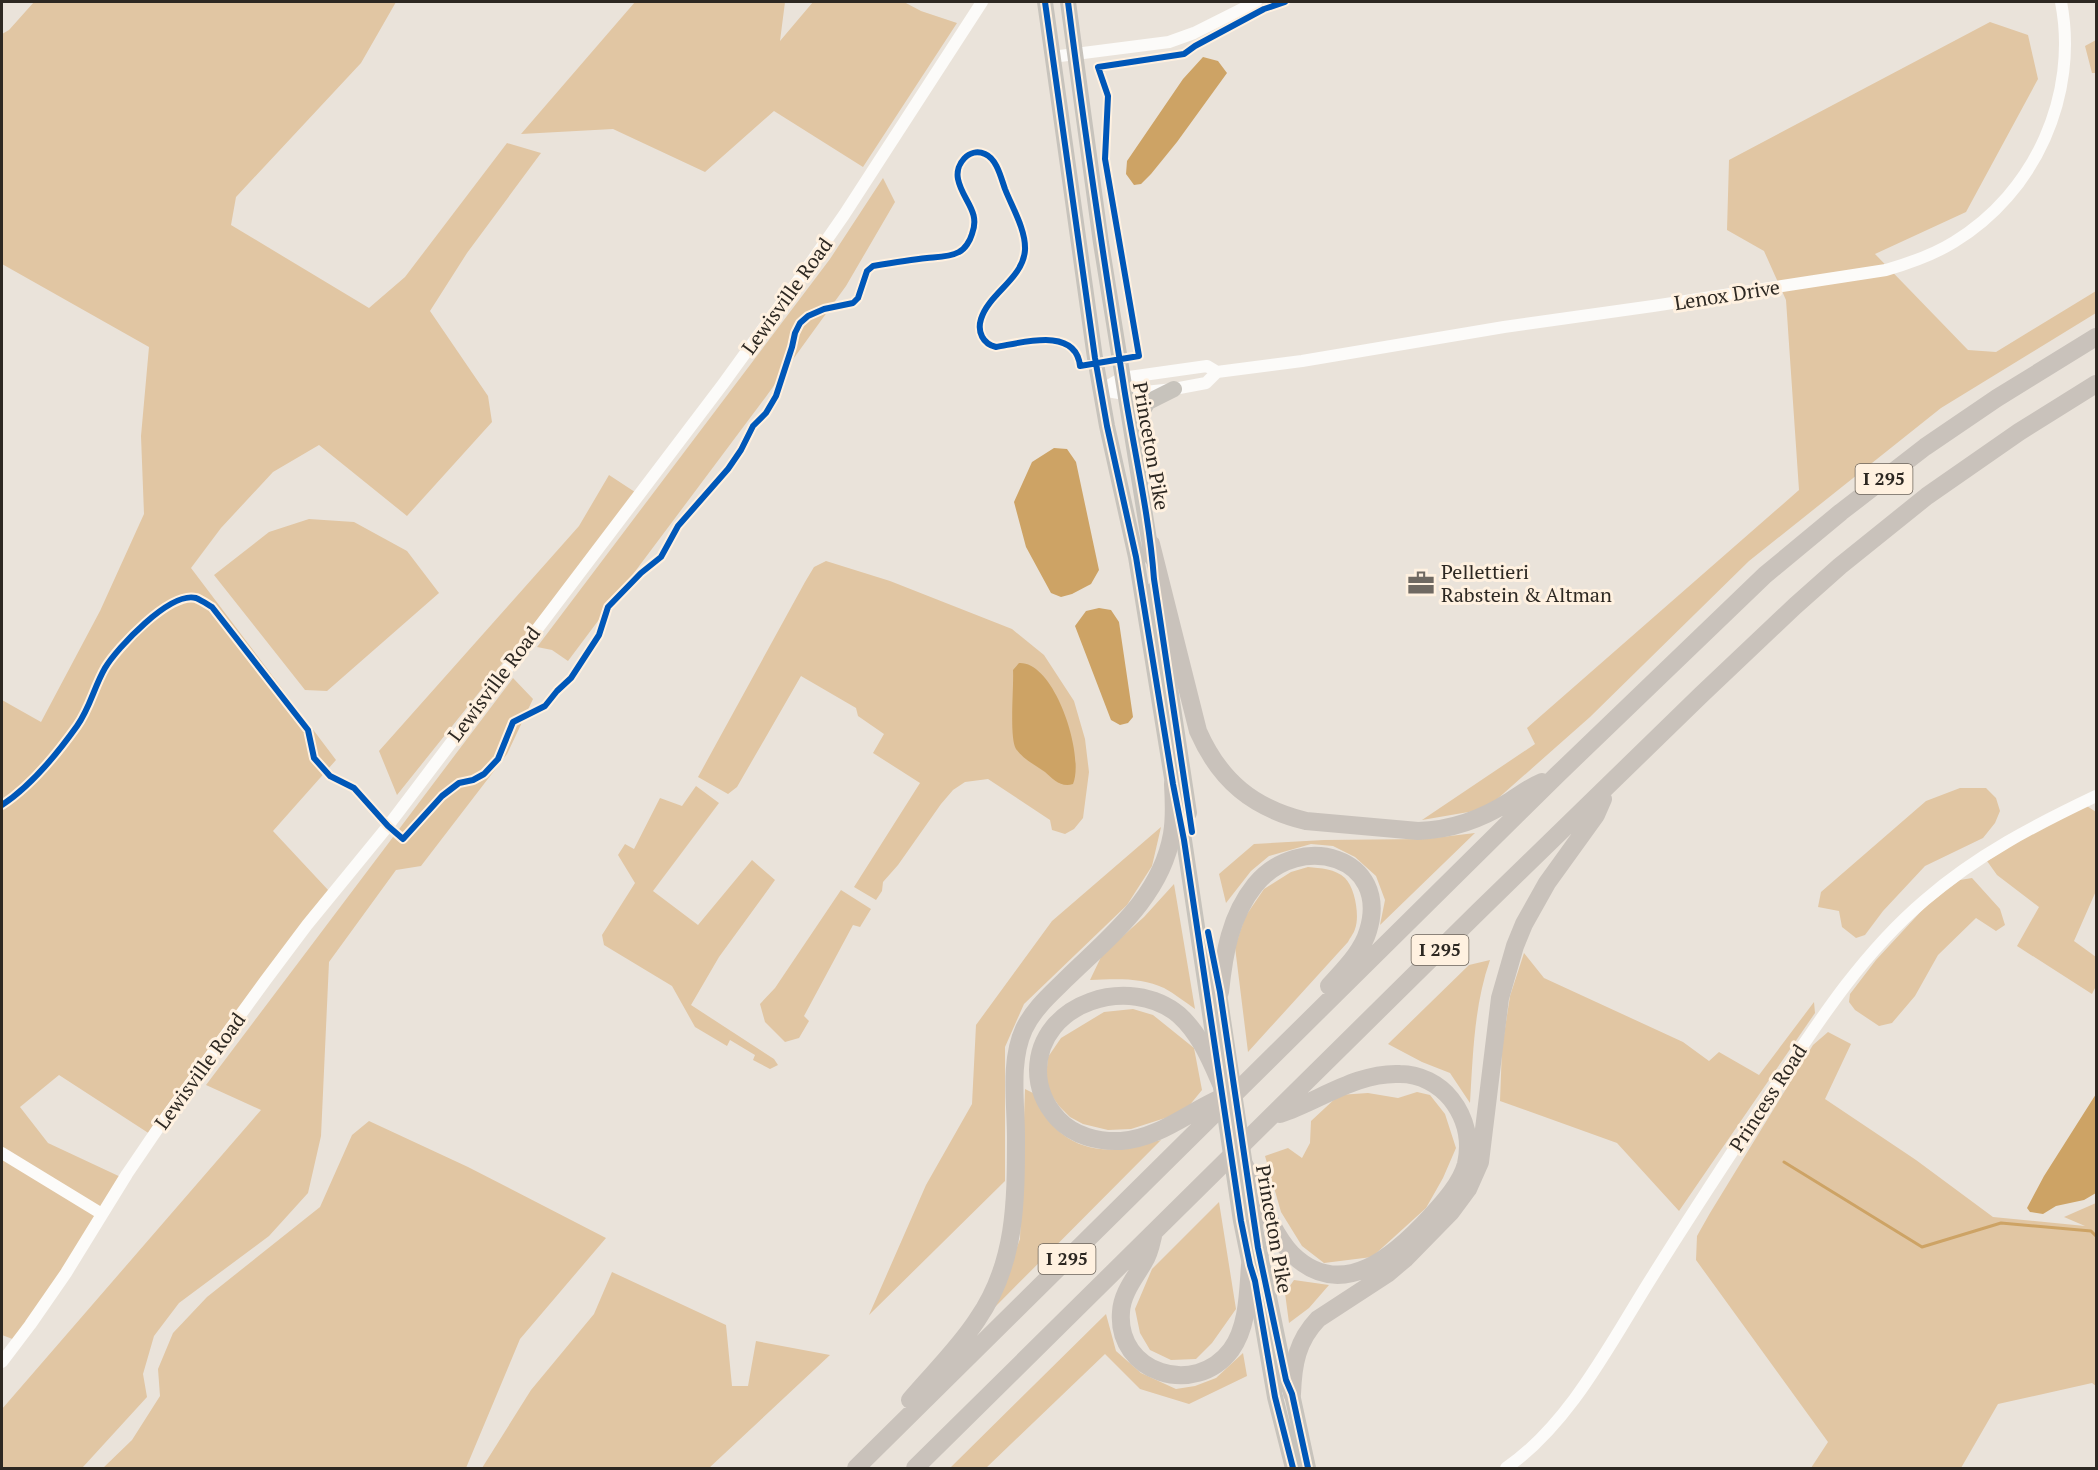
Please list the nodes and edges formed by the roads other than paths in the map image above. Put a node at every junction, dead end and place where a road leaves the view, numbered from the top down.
1 (982, 2) edge
2 (1045, 2) edge
3 (1068, 2) edge
4 (1256, 2) edge
5 (2061, 2) edge
6 (1075, 55) junction
7 (1052, 57) junction
8 (2097, 337) edge
9 (1217, 372) junction
10 (2097, 384) edge
11 (1124, 386) junction
12 (1174, 389) junction
13 (1101, 390) junction
14 (1133, 438) junction
15 (1151, 544) junction
16 (1557, 775) junction
17 (1173, 784) junction
18 (1609, 786) junction
19 (2097, 796) edge
20 (1220, 992) junction
21 (1309, 1020) junction
22 (1213, 1034) junction
23 (1221, 1084) joint
24 (1239, 1091) junction
25 (1274, 1116) junction
26 (2, 1153) edge
27 (1245, 1166) joint
28 (102, 1214) junction
29 (1254, 1218) junction
30 (1155, 1232) junction
31 (1250, 1265) junction
32 (2, 1362) edge
33 (1292, 1394) junction
34 (897, 1428) junction
35 (856, 1468) edge
36 (915, 1468) edge
37 (1293, 1468) edge
38 (1308, 1468) edge
39 (1506, 1468) edge

1 - 28 street, Lewisville Road
2 - 7 main road, Princeton Pike
3 - 6 main road, Princeton Pike
4 - 6 street
5 - 9 street, Lenox Drive
6 - 7 street
6 - 11 main road, Princeton Pike
7 - 13 main road, Princeton Pike
8 - 16 highway, I 295
9 - 11 street, Lenox Drive
9 - 12 street, Lenox Drive
10 - 18 highway, I 295
11 - 12 street, Lenox Drive
11 - 13 street, Lenox Drive
11 - 14 main road, Princeton Pike
12 - 14 main road
13 - 17 main road, Princeton Pike
14 - 15 main road, Princeton Pike
15 - 16 highway
15 - 20 main road, Princeton Pike
16 - 21 highway, I 295
17 - 22 main road, Princeton Pike
17 - 34 highway
18 - 25 highway, I 295
18 - 33 highway
19 - 39 street, Princess Road
20 - 21 highway
20 - 22 main road, Princeton Pike
21 - 24 highway, I 295
22 - 23 highway
22 - 24 highway
22 - 27 main road, Princeton Pike
23 - 29 main road, Princeton Pike
24 - 34 highway, I 295
25 - 29 highway
25 - 30 highway, I 295
26 - 28 street
27 - 29 highway
28 - 32 street, Lewisville Road
29 - 31 main road, Princeton Pike
29 - 33 main road, Princeton Pike
30 - 31 highway
30 - 36 highway, I 295
31 - 37 main road, Princeton Pike
33 - 38 main road, Princeton Pike
34 - 35 highway, I 295

